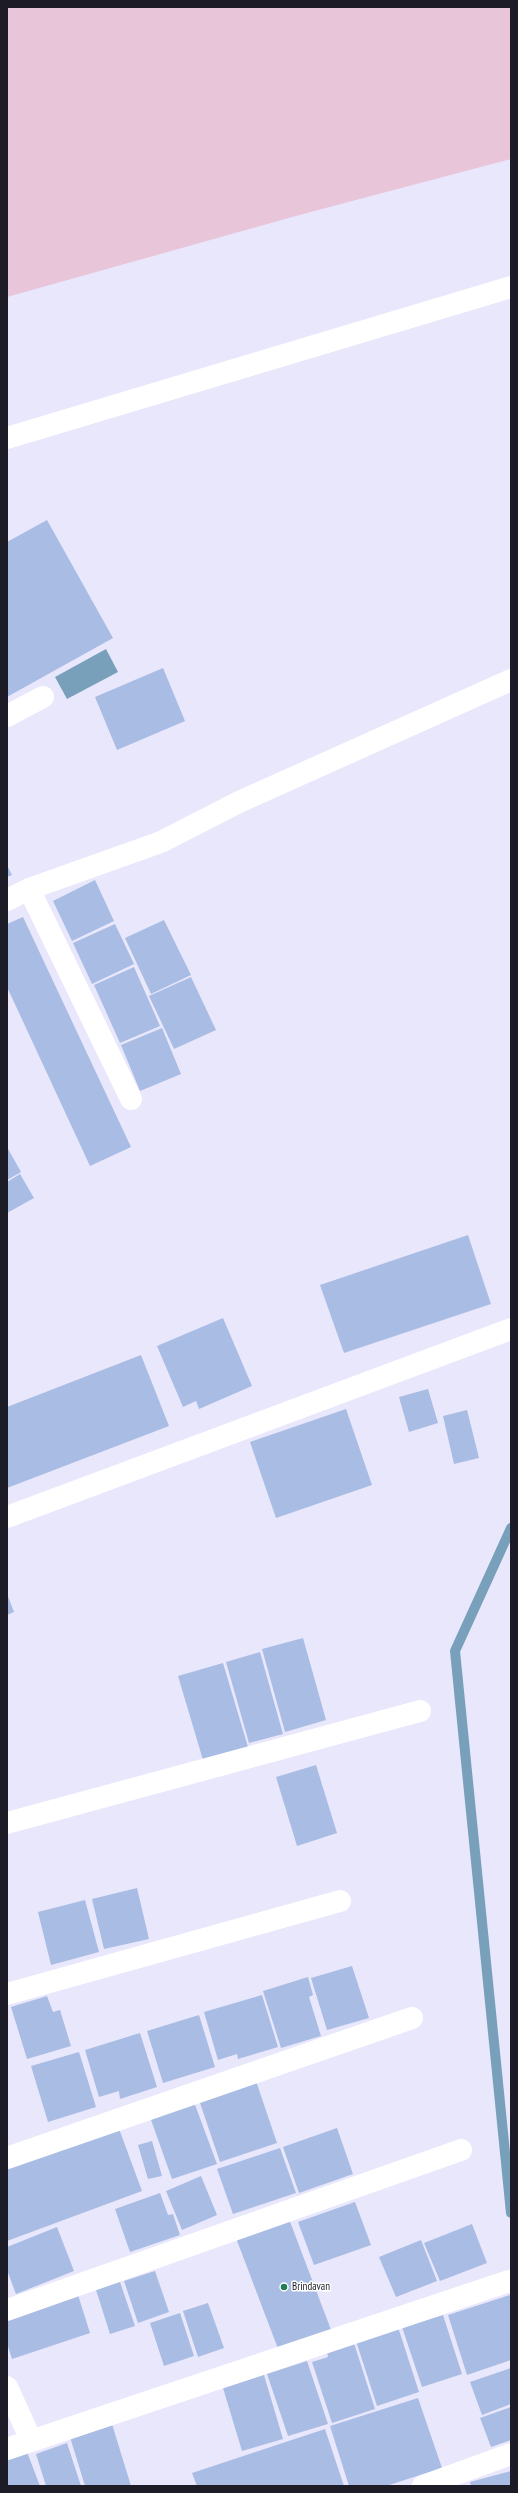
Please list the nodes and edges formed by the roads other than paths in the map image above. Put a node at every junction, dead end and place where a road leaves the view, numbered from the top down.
1 (511, 287) edge
2 (7, 438) edge
3 (511, 680) edge
4 (43, 697) dead end
5 (7, 716) edge
6 (29, 889) junction
7 (7, 900) edge
8 (131, 1099) dead end
9 (511, 1329) edge
10 (7, 1517) edge
11 (420, 1710) dead end
12 (7, 1823) edge
13 (340, 1901) dead end
14 (7, 1994) edge
15 (412, 2018) dead end
16 (461, 2150) dead end
17 (7, 2158) edge
18 (509, 2282) dead end
19 (7, 2310) edge
20 (7, 2387) edge
21 (31, 2440) junction
22 (7, 2449) edge
23 (511, 2454) edge
24 (424, 2486) edge

1 - 2 street
3 - 6 street
4 - 5 street
6 - 7 street
6 - 8 street
9 - 10 street
11 - 12 street
13 - 14 street
15 - 17 street
16 - 19 street
18 - 21 street
20 - 21 street
21 - 22 street
23 - 24 street

